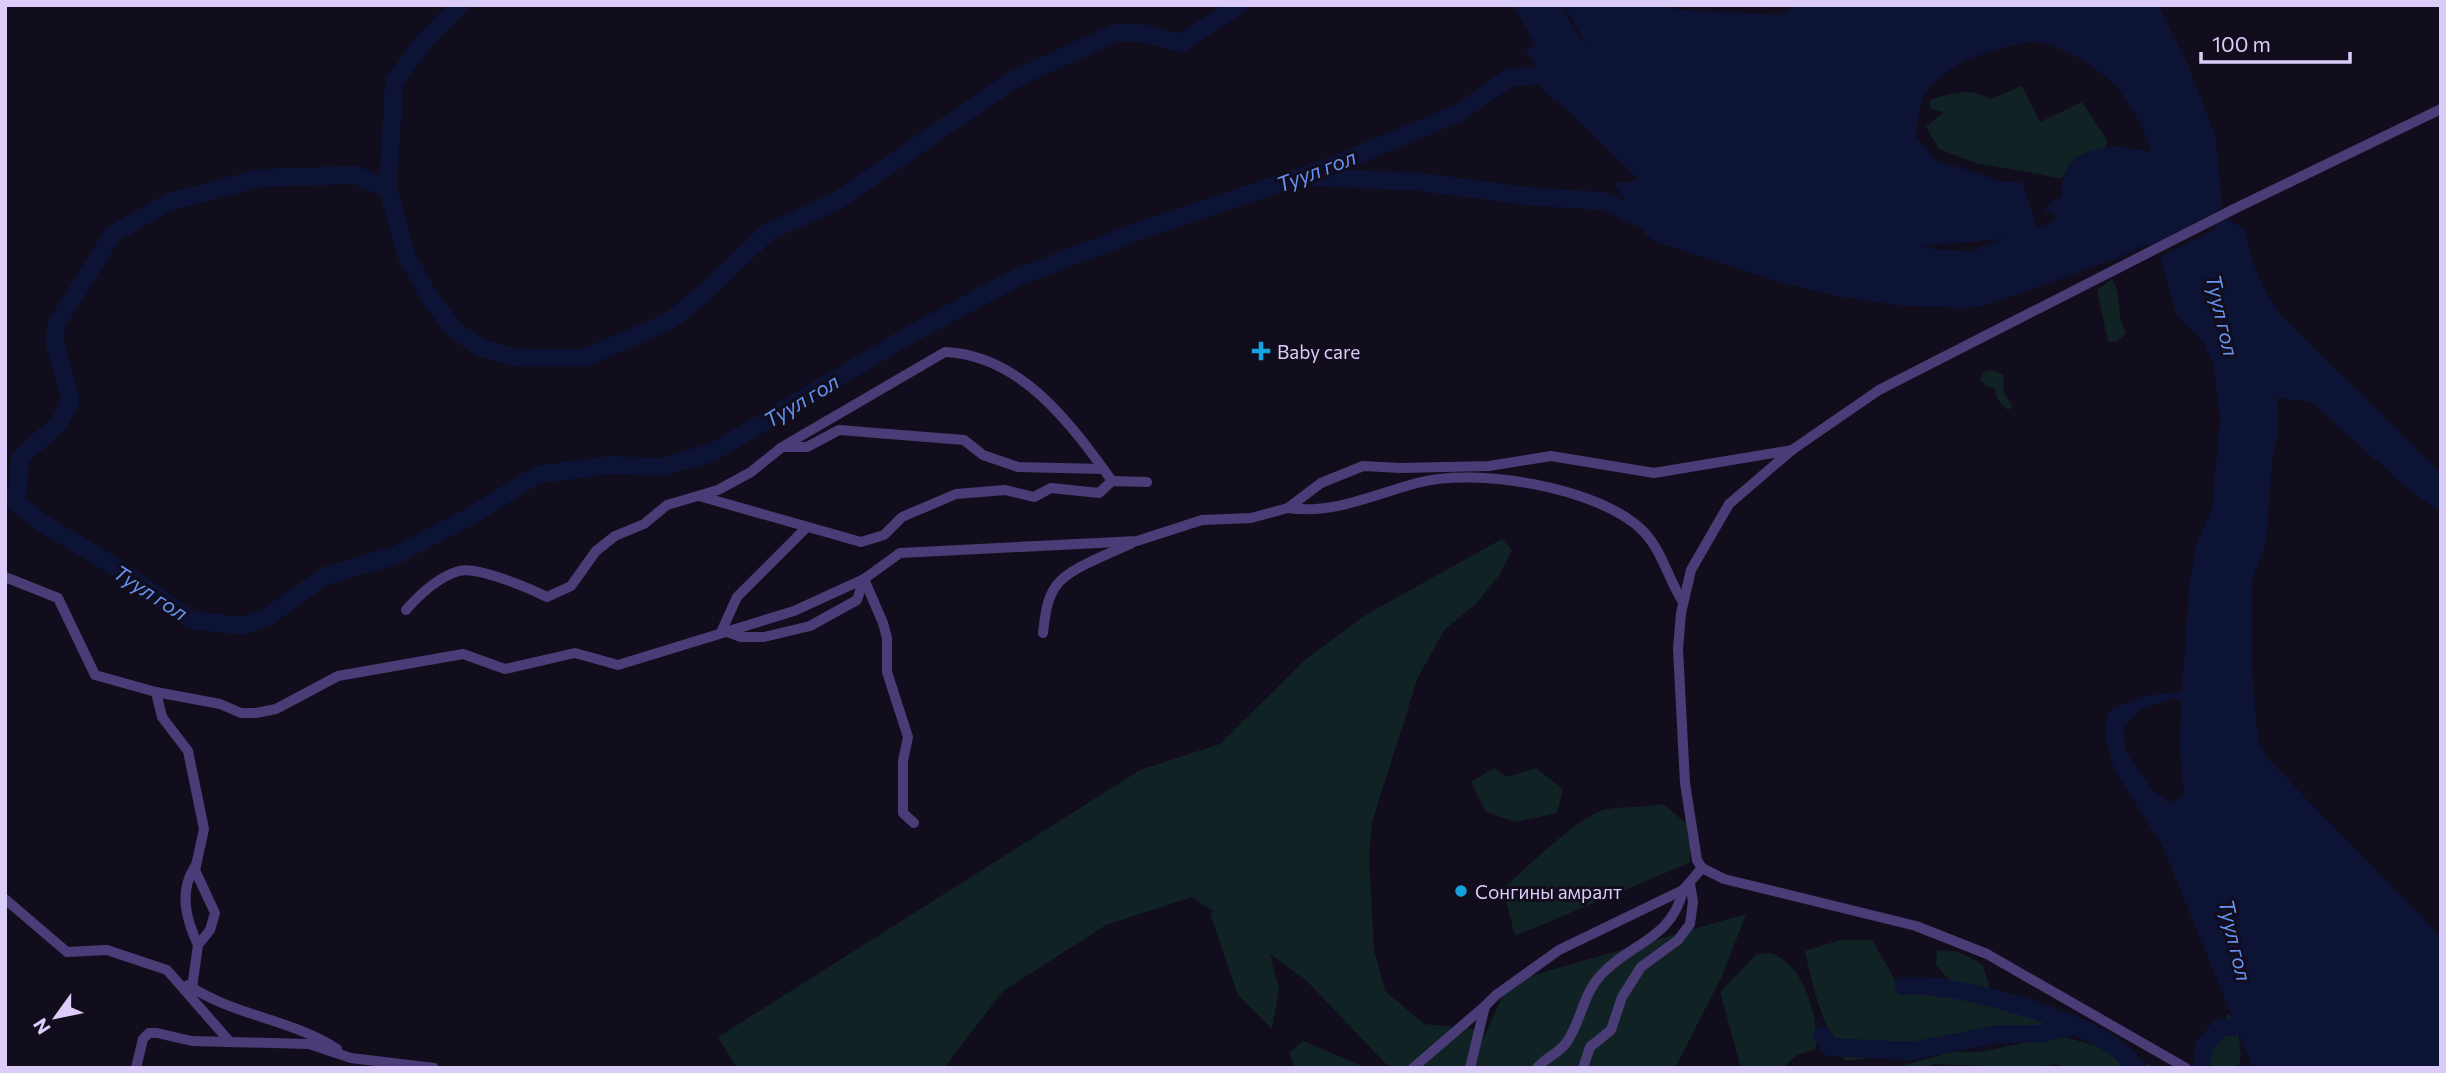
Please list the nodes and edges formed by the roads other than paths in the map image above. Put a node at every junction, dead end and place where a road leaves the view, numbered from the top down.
1 (2441, 109) edge
2 (782, 447) junction
3 (1792, 450) junction
4 (1103, 469) junction
5 (1112, 481) junction
6 (1147, 482) dead end
7 (699, 496) junction
8 (1288, 508) junction
9 (807, 527) junction
10 (1137, 541) junction
11 (5, 577) edge
12 (864, 579) junction
13 (1683, 602) junction
14 (406, 610) dead end
15 (722, 630) junction
16 (1043, 633) dead end
17 (156, 692) junction
18 (914, 823) dead end
19 (196, 865) junction
20 (1703, 868) junction
21 (1687, 887) junction
22 (5, 899) edge
23 (198, 945) junction
24 (167, 970) junction
25 (192, 988) junction
26 (1485, 1006) junction
27 (230, 1042) junction
28 (351, 1058) junction
29 (136, 1068) edge
30 (434, 1068) edge
31 (1413, 1068) edge
32 (1470, 1068) edge
33 (1537, 1068) edge
34 (1583, 1068) edge
35 (2186, 1068) edge

1 - 3 street
2 - 4 street
2 - 4 street
2 - 7 street
3 - 8 street
3 - 13 street
4 - 5 street
5 - 6 street
5 - 9 street
7 - 9 street
7 - 14 street
8 - 10 street
8 - 13 street
9 - 15 street
10 - 12 street
10 - 16 street
11 - 17 street
12 - 15 street
12 - 15 street
12 - 18 street
13 - 20 street
15 - 17 street
17 - 19 street
19 - 23 street
19 - 23 street
20 - 21 street
20 - 35 street
21 - 26 street
21 - 33 street
21 - 34 street
22 - 24 street
23 - 25 street
24 - 25 street
24 - 27 street
25 - 28 street
26 - 31 street
26 - 32 street
27 - 28 street
27 - 29 street
28 - 30 street

